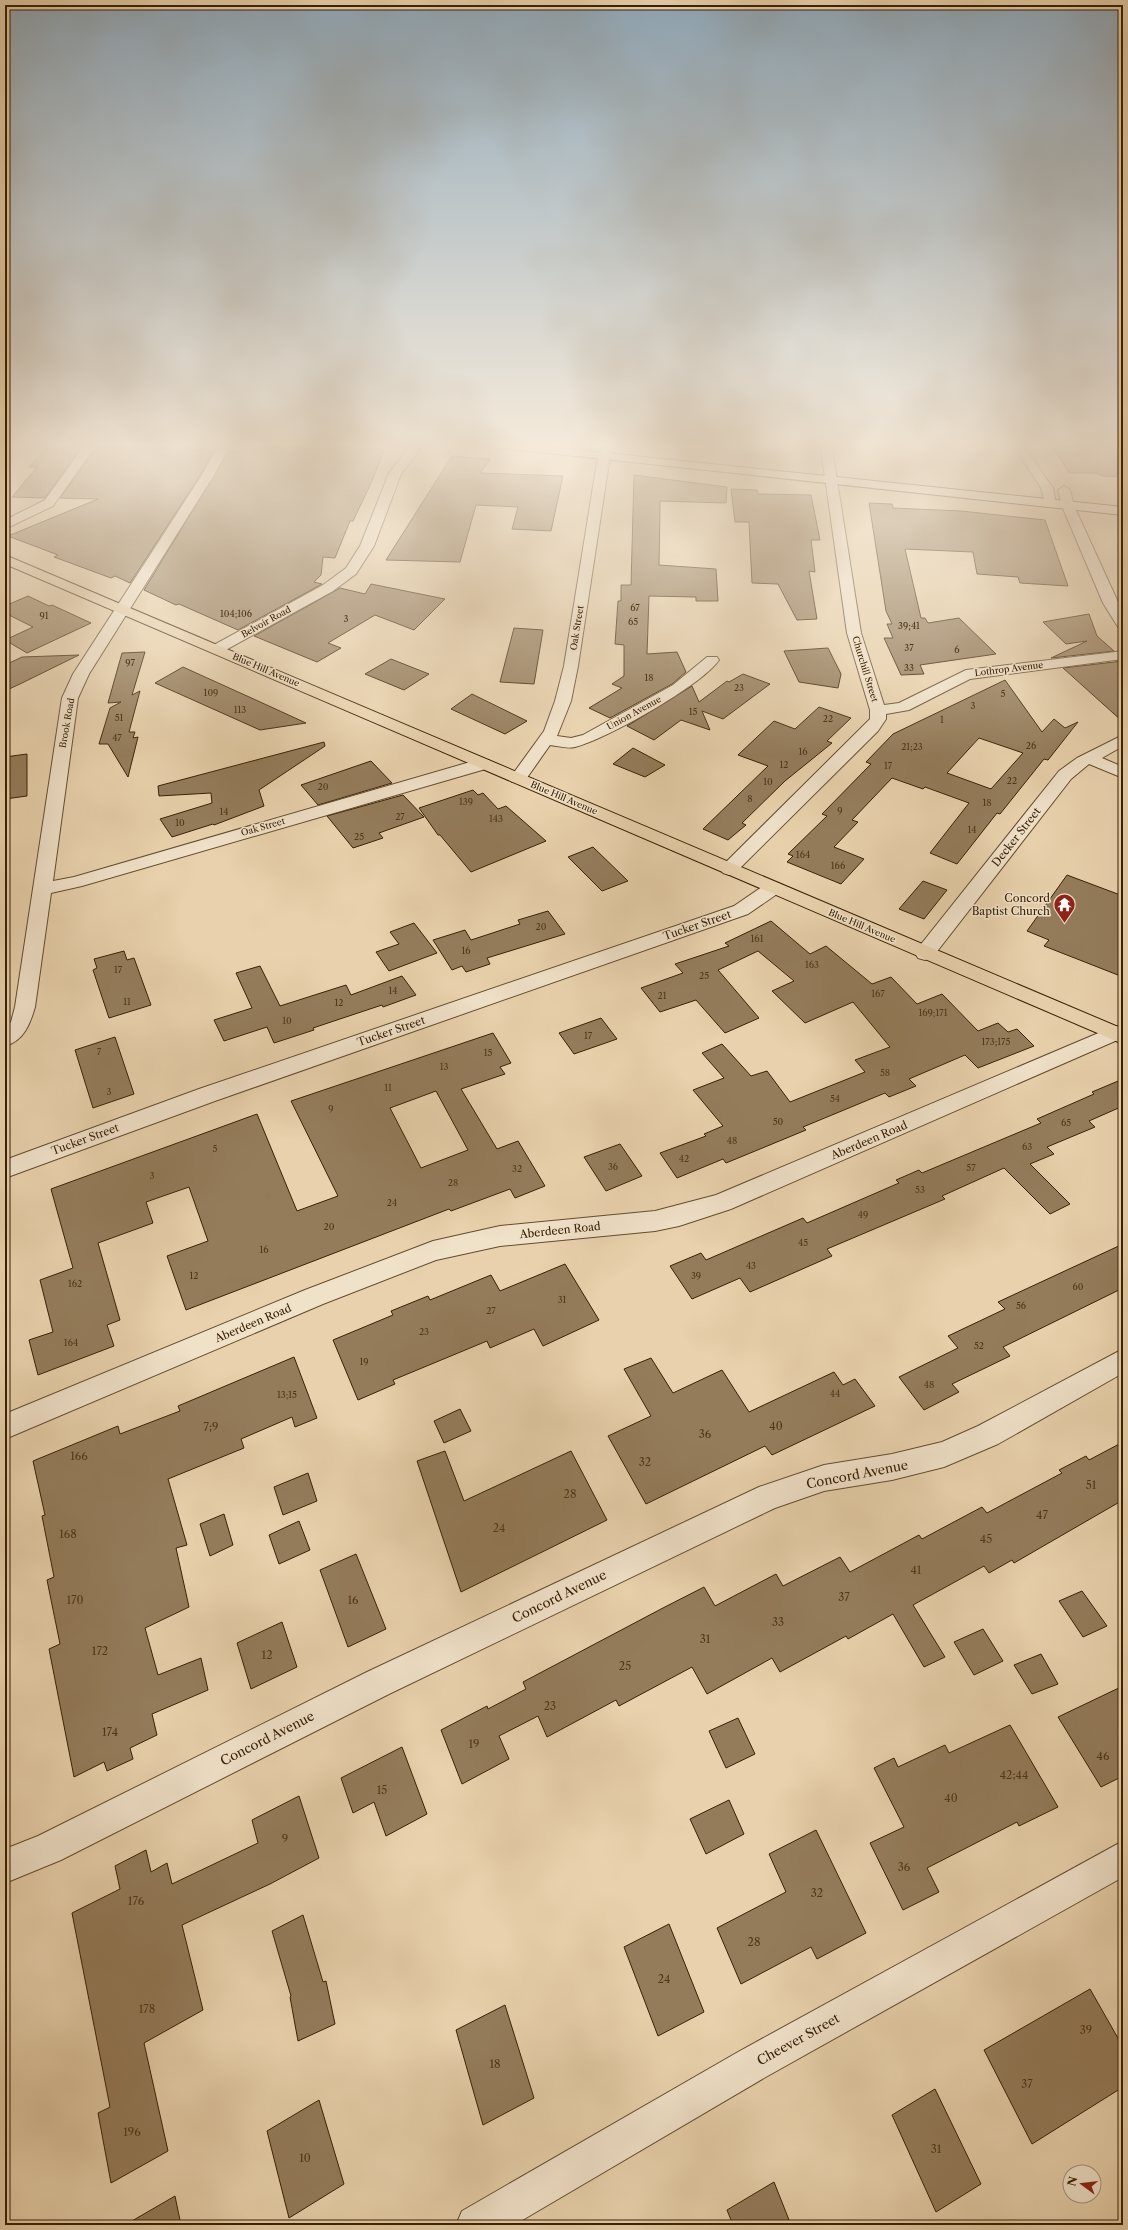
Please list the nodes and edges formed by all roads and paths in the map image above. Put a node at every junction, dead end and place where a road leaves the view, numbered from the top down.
1 (162, 546) edge
2 (367, 546) edge
3 (590, 546) edge
4 (841, 546) edge
5 (1085, 546) edge
6 (5, 559) edge
7 (122, 609) junction
8 (1123, 624) edge
9 (217, 649) junction
10 (1123, 655) edge
11 (712, 660) dead end
12 (878, 710) junction
13 (547, 740) junction
14 (1123, 740) edge
15 (1089, 758) junction
16 (483, 764) junction
17 (1123, 773) edge
18 (518, 778) junction
19 (729, 869) junction
20 (773, 888) junction
21 (42, 889) junction
22 (925, 953) junction
23 (1119, 1035) edge
24 (5, 1039) edge
25 (5, 1169) edge
26 (1123, 1360) edge
27 (5, 1427) edge
28 (1123, 1858) edge
29 (5, 1866) edge
30 (476, 2225) edge

1 - 7 street, Brook Road
2 - 9 street, Belvoir Road
3 - 13 street, Oak Street
4 - 12 street, Churchill Street
5 - 8 street
6 - 7 highway, Blue Hill Avenue
7 - 9 highway, Blue Hill Avenue
7 - 21 street, Brook Road
9 - 16 highway, Blue Hill Avenue
10 - 12 street, Lothrop Avenue
11 - 13 street, Union Avenue
12 - 19 street, Churchill Street
13 - 18 street, Oak Street
14 - 15 street, Decker Street
15 - 17 street
15 - 22 street, Decker Street
16 - 18 highway, Blue Hill Avenue
16 - 21 street, Oak Street
18 - 19 highway, Blue Hill Avenue
19 - 20 highway, Blue Hill Avenue
20 - 22 highway, Blue Hill Avenue
20 - 25 street, Tucker Street
21 - 24 street, Brook Road
22 - 23 highway, Blue Hill Avenue
23 - 27 street, Aberdeen Road
26 - 29 street, Concord Avenue
28 - 30 street, Cheever Street

